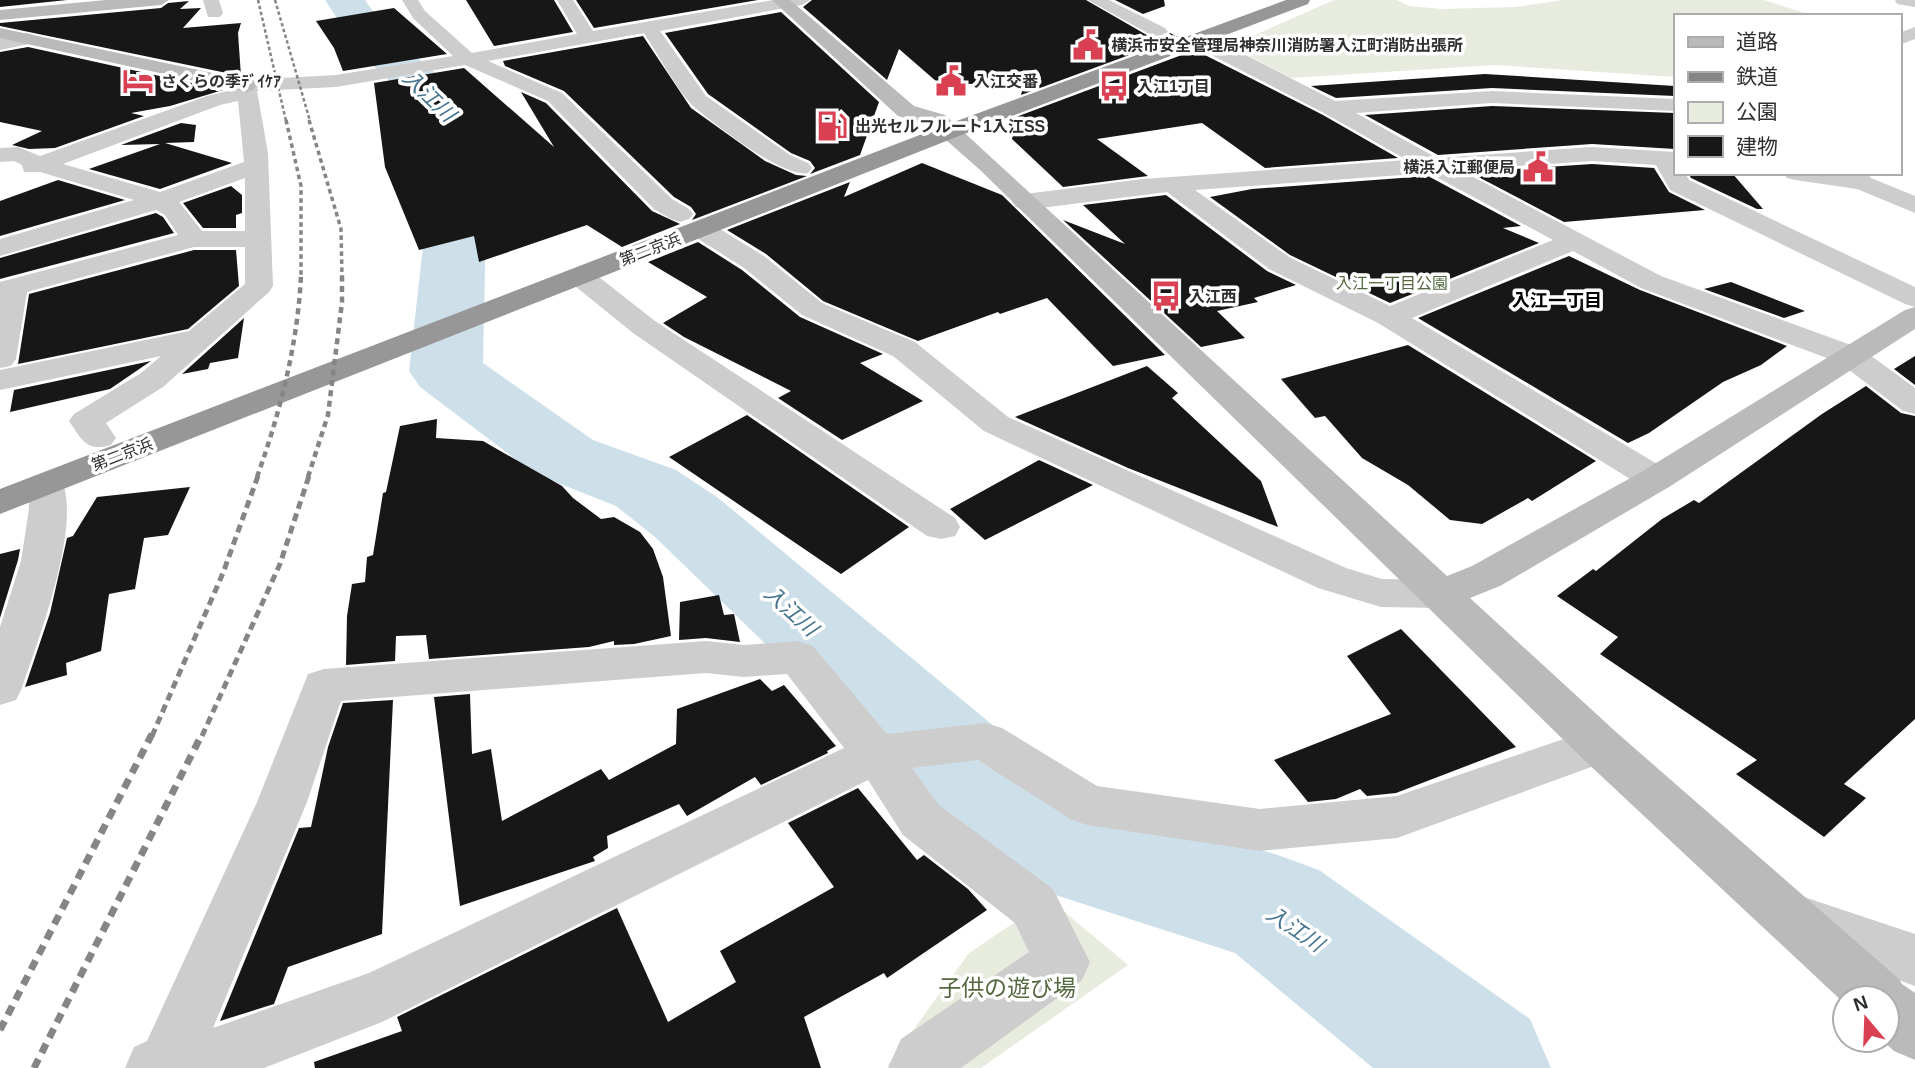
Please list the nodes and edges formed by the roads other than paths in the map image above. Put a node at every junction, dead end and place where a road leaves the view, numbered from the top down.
1 (162, 0) edge
2 (410, 0) edge
3 (565, 0) edge
4 (808, 0) edge
5 (1096, 0) edge
6 (1249, 0) edge
7 (1302, 0) edge
8 (1903, 0) edge
9 (789, 1) edge
10 (1915, 2) edge
11 (1210, 13) dead end
12 (0, 15) edge
13 (827, 16) dead end
14 (649, 28) junction
15 (1166, 29) joint
16 (0, 33) edge
17 (27, 39) junction
18 (589, 39) junction
19 (1197, 40) junction
20 (1134, 41) dead end
21 (0, 44) edge
22 (1109, 51) dead end
23 (468, 60) junction
24 (246, 90) junction
25 (925, 96) dead end
26 (1674, 105) edge
27 (1332, 108) junction
28 (944, 125) junction
29 (0, 155) edge
30 (1670, 159) edge
31 (38, 164) junction
32 (1432, 165) junction
33 (256, 166) junction
34 (800, 168) junction
35 (1676, 175) edge
36 (1821, 175) edge
37 (0, 178) edge
38 (1859, 178) edge
39 (1172, 184) junction
40 (159, 201) junction
41 (1025, 202) junction
42 (1915, 205) edge
43 (91, 219) junction
44 (690, 222) junction
45 (194, 239) junction
46 (258, 239) junction
47 (1574, 241) junction
48 (0, 248) edge
49 (123, 256) junction
50 (580, 275) junction
51 (7, 289) edge
52 (495, 297) junction
53 (1915, 298) edge
54 (1915, 316) edge
55 (1388, 317) junction
56 (201, 338) junction
57 (389, 338) junction
58 (1851, 356) junction
59 (0, 359) edge
60 (0, 380) edge
61 (1915, 404) edge
62 (99, 438) junction
63 (0, 476) edge
64 (1656, 479) junction
65 (46, 484) junction
66 (0, 502) edge
67 (941, 527) dead end
68 (1440, 594) junction
69 (0, 688) edge
70 (1599, 745) junction
71 (876, 754) junction
72 (1789, 917) junction
73 (1915, 960) edge
74 (1863, 984) edge
75 (1901, 1018) edge
76 (1915, 1031) edge
77 (163, 1067) edge
78 (918, 1068) edge

1 - 12 street
2 - 23 street
3 - 18 street
4 - 13 street
5 - 15 street
6 - 11 highway
7 - 19 highway, 第二京浜
8 - 10 street
9 - 14 street
9 - 28 street
14 - 18 street
14 - 34 street
15 - 20 highway
16 - 17 street
17 - 21 street
17 - 24 street
18 - 23 street
19 - 27 street
19 - 28 highway, 第二京浜
22 - 28 highway, 第二京浜
23 - 24 street
23 - 44 street
24 - 31 street
24 - 33 street
25 - 28 street
26 - 27 street
27 - 32 street
28 - 34 highway, 第二京浜
28 - 41 street
28 - 44 highway, 第二京浜
29 - 31 street
30 - 32 street
31 - 37 street
31 - 40 street
32 - 39 street
32 - 47 street
33 - 40 street
33 - 46 street
34 - 44 highway, 第二京浜
35 - 53 street
36 - 38 street
38 - 42 street
39 - 41 street
39 - 55 street
40 - 43 street
40 - 45 street
41 - 68 street
43 - 48 street
43 - 49 street
44 - 50 highway, 第二京浜
44 - 52 highway, 第二京浜
44 - 68 street
45 - 46 street
45 - 49 street
46 - 56 street
47 - 55 street
47 - 58 street
49 - 51 street
50 - 52 highway, 第二京浜
50 - 67 street
51 - 59 street
52 - 57 highway, 第二京浜
54 - 58 street
55 - 64 street
56 - 60 street
56 - 62 street
57 - 62 highway, 第二京浜
57 - 65 highway, 第二京浜
58 - 61 street
58 - 64 street
62 - 63 highway, 第二京浜
64 - 68 street
65 - 66 highway, 第二京浜
65 - 69 street
68 - 70 street
70 - 71 street
70 - 72 street
71 - 77 street
71 - 77 street
71 - 78 street
72 - 73 street
72 - 74 street
75 - 76 street

